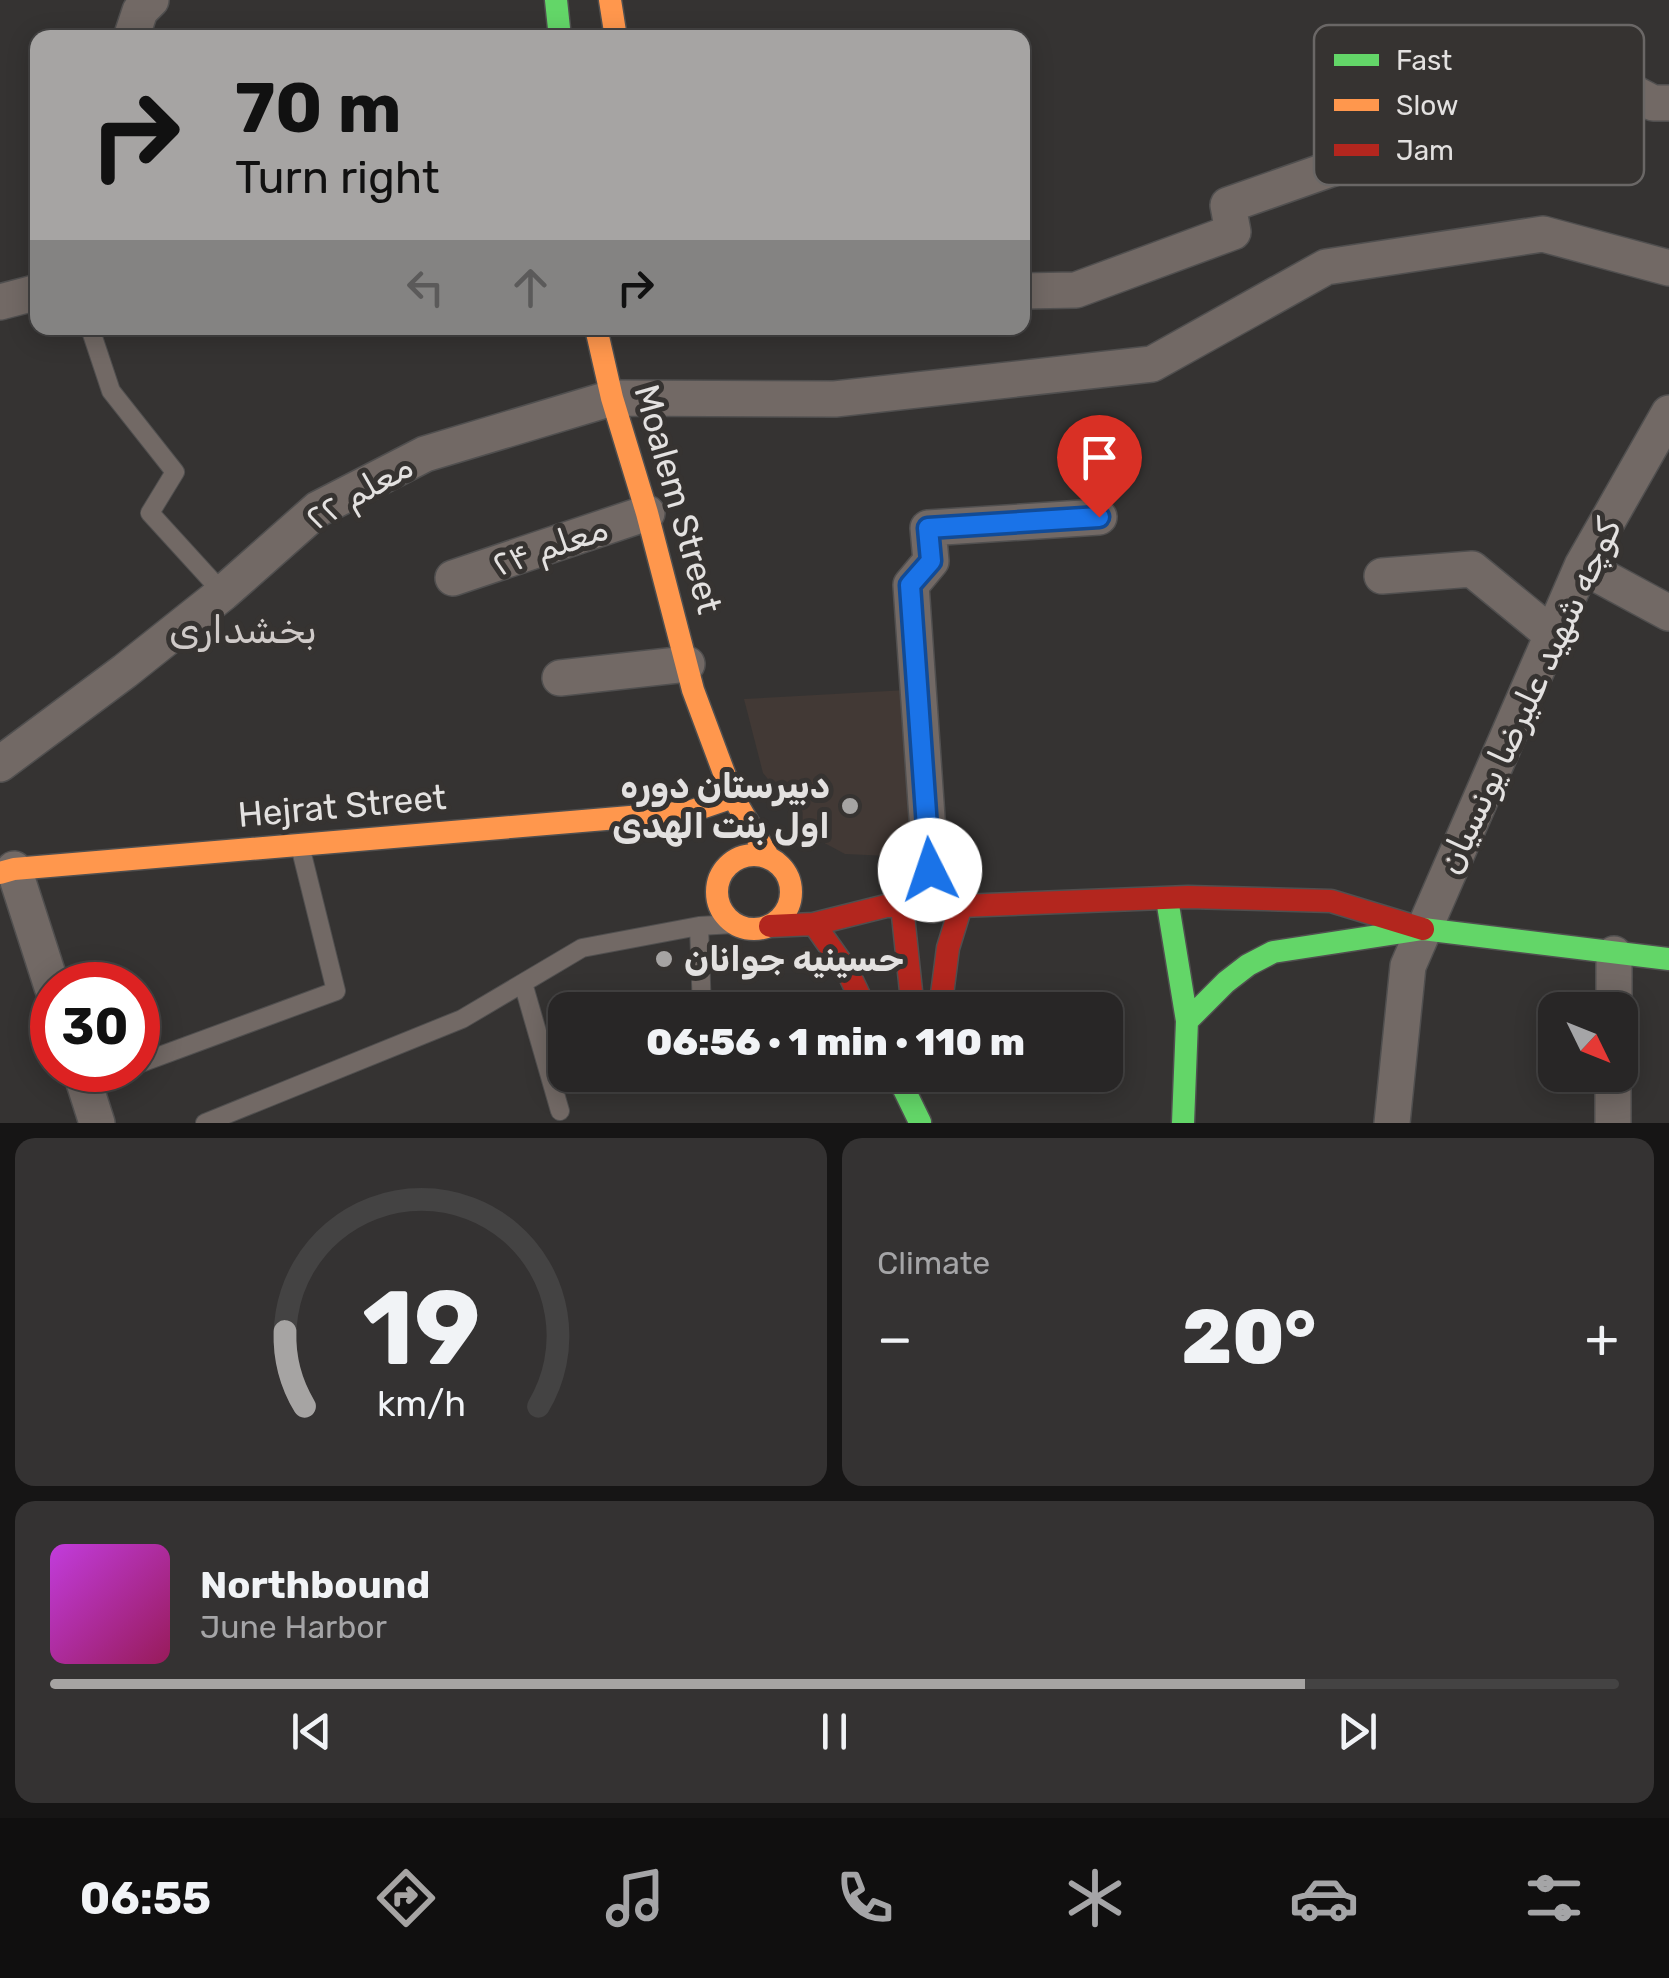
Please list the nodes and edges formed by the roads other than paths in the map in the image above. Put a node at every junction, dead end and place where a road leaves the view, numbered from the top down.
1 (151, 0) edge
2 (556, 0) edge
3 (610, 0) edge
4 (134, 30) edge
5 (559, 30) edge
6 (615, 30) edge
7 (1644, 99) edge
8 (1669, 103) edge
9 (1314, 175) edge
10 (1669, 268) edge
11 (1030, 291) edge
12 (30, 294) edge
13 (0, 302) edge
14 (92, 335) edge
15 (598, 335) edge
16 (612, 398) junction
17 (1669, 412) edge
18 (647, 513) junction
19 (1099, 517) dead end
20 (1582, 566) junction
21 (1382, 576) dead end
22 (453, 578) dead end
23 (223, 592) junction
24 (1669, 613) edge
25 (1551, 634) junction
26 (690, 677) junction
27 (560, 678) dead end
28 (690, 742) dead end
29 (0, 764) edge
30 (733, 796) junction
31 (300, 845) junction
32 (774, 862) junction
33 (7, 871) edge
34 (815, 878) dead end
35 (850, 892) dead end
36 (1167, 899) junction
37 (920, 906) junction
38 (734, 924) junction
39 (814, 924) junction
40 (699, 926) junction
41 (770, 926) junction
42 (1423, 929) junction
43 (1614, 954) junction
44 (1669, 959) edge
45 (42, 962) edge
46 (523, 983) junction
47 (701, 992) edge
48 (857, 992) edge
49 (914, 992) edge
50 (942, 992) edge
51 (1614, 992) edge
52 (1187, 1020) junction
53 (160, 1056) edge
54 (87, 1092) edge
55 (905, 1092) edge
56 (919, 1092) edge
57 (1613, 1092) edge
58 (560, 1111) dead end
59 (97, 1123) edge
60 (205, 1123) edge
61 (920, 1123) edge
62 (1183, 1123) edge
63 (1392, 1123) edge
64 (1612, 1123) edge

1 - 4 street
2 - 5 main road
3 - 6 main road
7 - 8 street
9 - 11 street
10 - 16 street, معلم ۲۲
12 - 13 street
14 - 23 lane
15 - 16 main road, Moalem Street
16 - 18 main road, Moalem Street
16 - 23 street, معلم ۲۲
17 - 20 street, کوچه شهید علیرضا یونسیان
18 - 22 street, معلم ۲۴
18 - 26 main road, Moalem Street
19 - 37 street
20 - 24 street
20 - 25 street, کوچه شهید علیرضا یونسیان
21 - 25 street
23 - 29 street, معلم ۲۲
25 - 42 street, کوچه شهید علیرضا یونسیان
26 - 27 street
26 - 28 main road
26 - 30 main road
30 - 31 main road, Hejrat Street
30 - 32 main road
31 - 33 main road, Hejrat Street
31 - 53 lane
32 - 34 main road
32 - 38 main road
32 - 41 main road
33 - 45 street
35 - 37 main road
36 - 37 main road
36 - 42 main road
36 - 52 main road
37 - 39 main road
37 - 49 main road
37 - 50 main road
38 - 40 lane
38 - 41 main road
39 - 41 main road
39 - 48 main road
40 - 46 lane
40 - 47 lane
42 - 43 main road
42 - 52 main road
42 - 63 street, کوچه شهید علیرضا یونسیان
43 - 44 main road
43 - 51 street
46 - 58 lane
46 - 60 lane
52 - 62 main road
54 - 59 street
55 - 61 main road
56 - 61 main road
57 - 64 street

